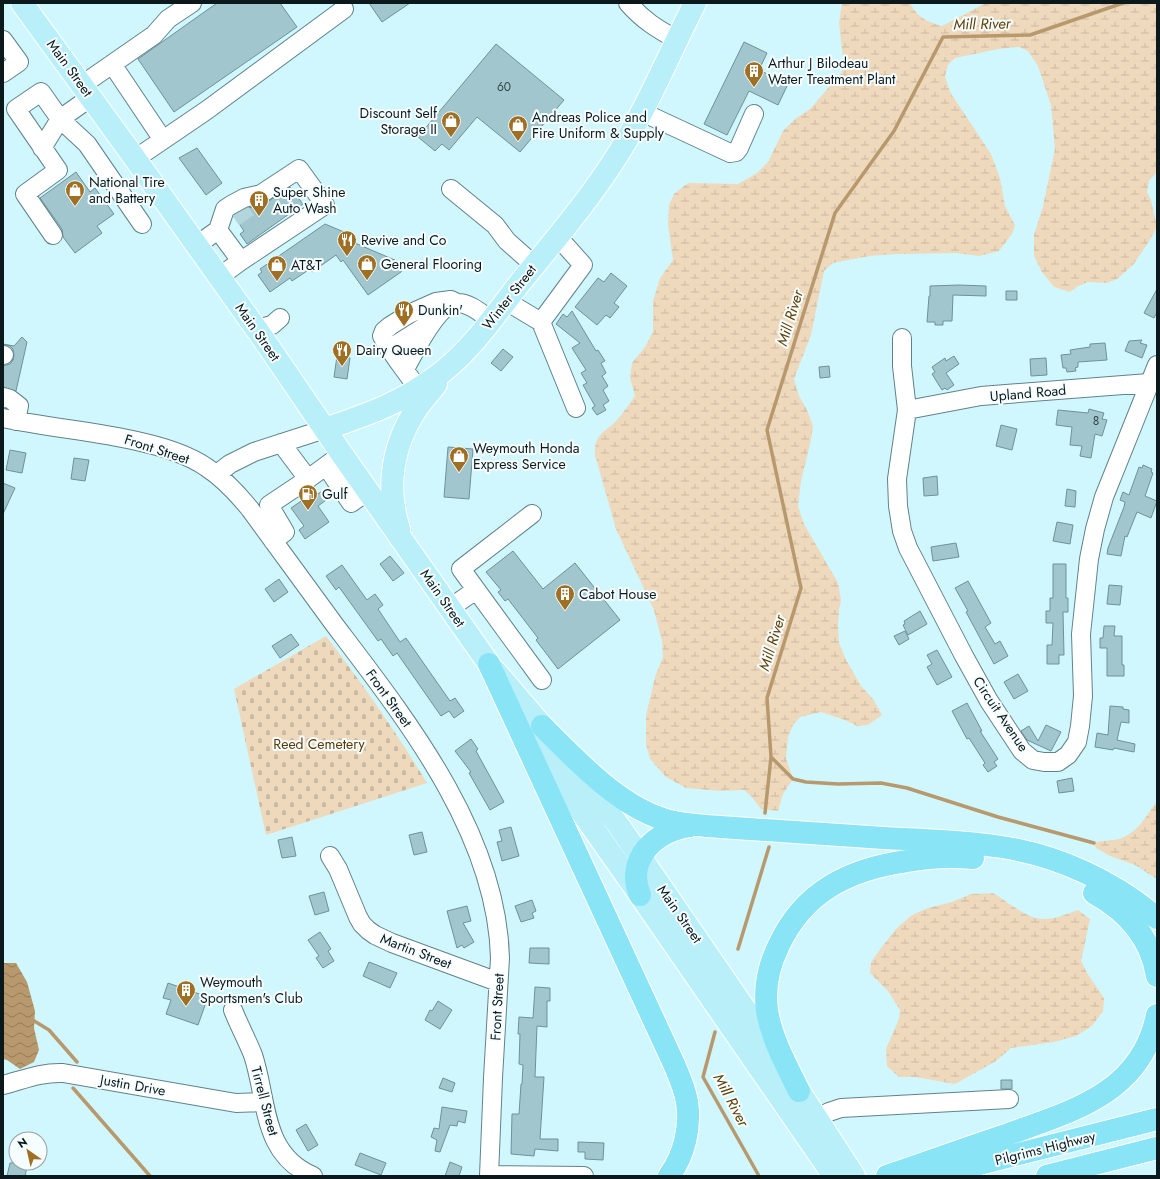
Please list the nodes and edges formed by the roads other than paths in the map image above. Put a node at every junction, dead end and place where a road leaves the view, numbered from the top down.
1 (22, 3) edge
2 (192, 3) edge
3 (628, 3) edge
4 (696, 3) edge
5 (345, 5) edge
6 (3, 40) edge
7 (677, 40) junction
8 (112, 64) junction
9 (3, 73) edge
10 (87, 91) junction
11 (642, 112) junction
12 (754, 114) dead end
13 (60, 120) junction
14 (162, 140) junction
15 (42, 148) junction
16 (135, 158) junction
17 (451, 189) dead end
18 (234, 218) tunnel mouth
19 (142, 224) dead end
20 (218, 230) junction
21 (53, 235) dead end
22 (557, 236) junction
23 (197, 245) junction
24 (241, 261) junction
25 (534, 265) junction
26 (219, 277) junction
27 (506, 301) junction
28 (456, 303) junction
29 (280, 318) dead end
30 (492, 320) junction
31 (433, 321) junction
32 (541, 322) junction
33 (256, 329) junction
34 (902, 338) dead end
35 (389, 349) junction
36 (1157, 365) edge
37 (405, 369) junction
38 (442, 372) junction
39 (1149, 383) junction
40 (418, 389) junction
41 (3, 397) edge
42 (576, 408) dead end
43 (907, 410) junction
44 (9, 420) edge
45 (325, 429) junction
46 (281, 443) junction
47 (334, 460) junction
48 (217, 474) junction
49 (308, 479) junction
50 (532, 514) dead end
51 (273, 541) junction
52 (403, 541) junction
53 (476, 590) junction
54 (450, 608) junction
55 (489, 664) junction
56 (542, 680) dead end
57 (542, 726) junction
58 (706, 826) junction
59 (330, 856) dead end
60 (640, 857) junction
61 (640, 895) junction
62 (1157, 918) edge
63 (1157, 976) edge
64 (498, 982) junction
65 (233, 1010) dead end
66 (1157, 1015) edge
67 (3, 1085) edge
68 (799, 1092) junction
69 (1009, 1099) dead end
70 (264, 1102) junction
71 (816, 1119) junction
72 (1157, 1119) edge
73 (1157, 1148) edge
74 (841, 1172) edge
75 (313, 1176) edge
76 (489, 1176) edge
77 (584, 1176) edge
78 (669, 1176) edge
79 (887, 1176) edge
80 (932, 1176) edge
81 (1047, 1176) edge

1 - 10 main road, Main Street
2 - 8 street
3 - 7 street
4 - 7 main road, Winter Street
5 - 14 street
6 - 9 street
7 - 11 main road, Winter Street
8 - 10 street
8 - 14 street
10 - 13 street
10 - 16 main road, Main Street
11 - 12 street
11 - 22 main road, Winter Street
13 - 15 street
13 - 15 street
13 - 19 street
14 - 16 street
15 - 21 street
16 - 23 main road, Main Street
17 - 25 street
18 - 20 street
20 - 23 street
20 - 24 street
20 - 24 street
22 - 25 main road, Winter Street
22 - 32 street
23 - 26 main road, Main Street
24 - 26 street
25 - 27 main road, Winter Street
26 - 33 main road, Main Street
27 - 30 main road, Winter Street
27 - 32 street
28 - 30 street
28 - 31 street
28 - 35 street
29 - 33 street
30 - 38 main road, Winter Street
31 - 35 street
31 - 37 street
32 - 42 street
33 - 45 main road, Main Street
34 - 43 street, Circuit Avenue
35 - 37 street
36 - 39 street, Circuit Avenue
37 - 40 street
38 - 40 main road, Winter Street
38 - 52 main road
39 - 43 street, Upland Road
39 - 43 street, Circuit Avenue
40 - 45 main road, Winter Street
41 - 44 street
44 - 48 street, Front Street
45 - 46 street, Winter Street
45 - 47 main road, Main Street
46 - 48 street, Winter Street
46 - 49 street
47 - 49 street
47 - 52 main road, Main Street
48 - 51 street, Front Street
49 - 51 street
50 - 53 street
51 - 64 street, Front Street
52 - 54 main road, Main Street
53 - 54 street
53 - 56 street
54 - 55 main road, Main Street
55 - 57 main road, Main Street
55 - 61 main road, Main Street
55 - 78 highway
57 - 58 highway
57 - 60 main road, Main Street
58 - 60 highway
58 - 62 highway
59 - 64 street, Martin Street
60 - 61 highway
60 - 68 main road, Main Street
61 - 74 main road, Main Street
63 - 68 highway
64 - 76 street, Front Street
65 - 70 street, Tirrell Street
66 - 79 highway
67 - 70 street, Justin Drive
68 - 71 main road, Main Street
69 - 71 street
70 - 75 street, Tirrell Street
71 - 74 main road, Main Street
72 - 80 highway, Pilgrims Highway
73 - 81 highway, Pilgrims Highway
76 - 77 street

